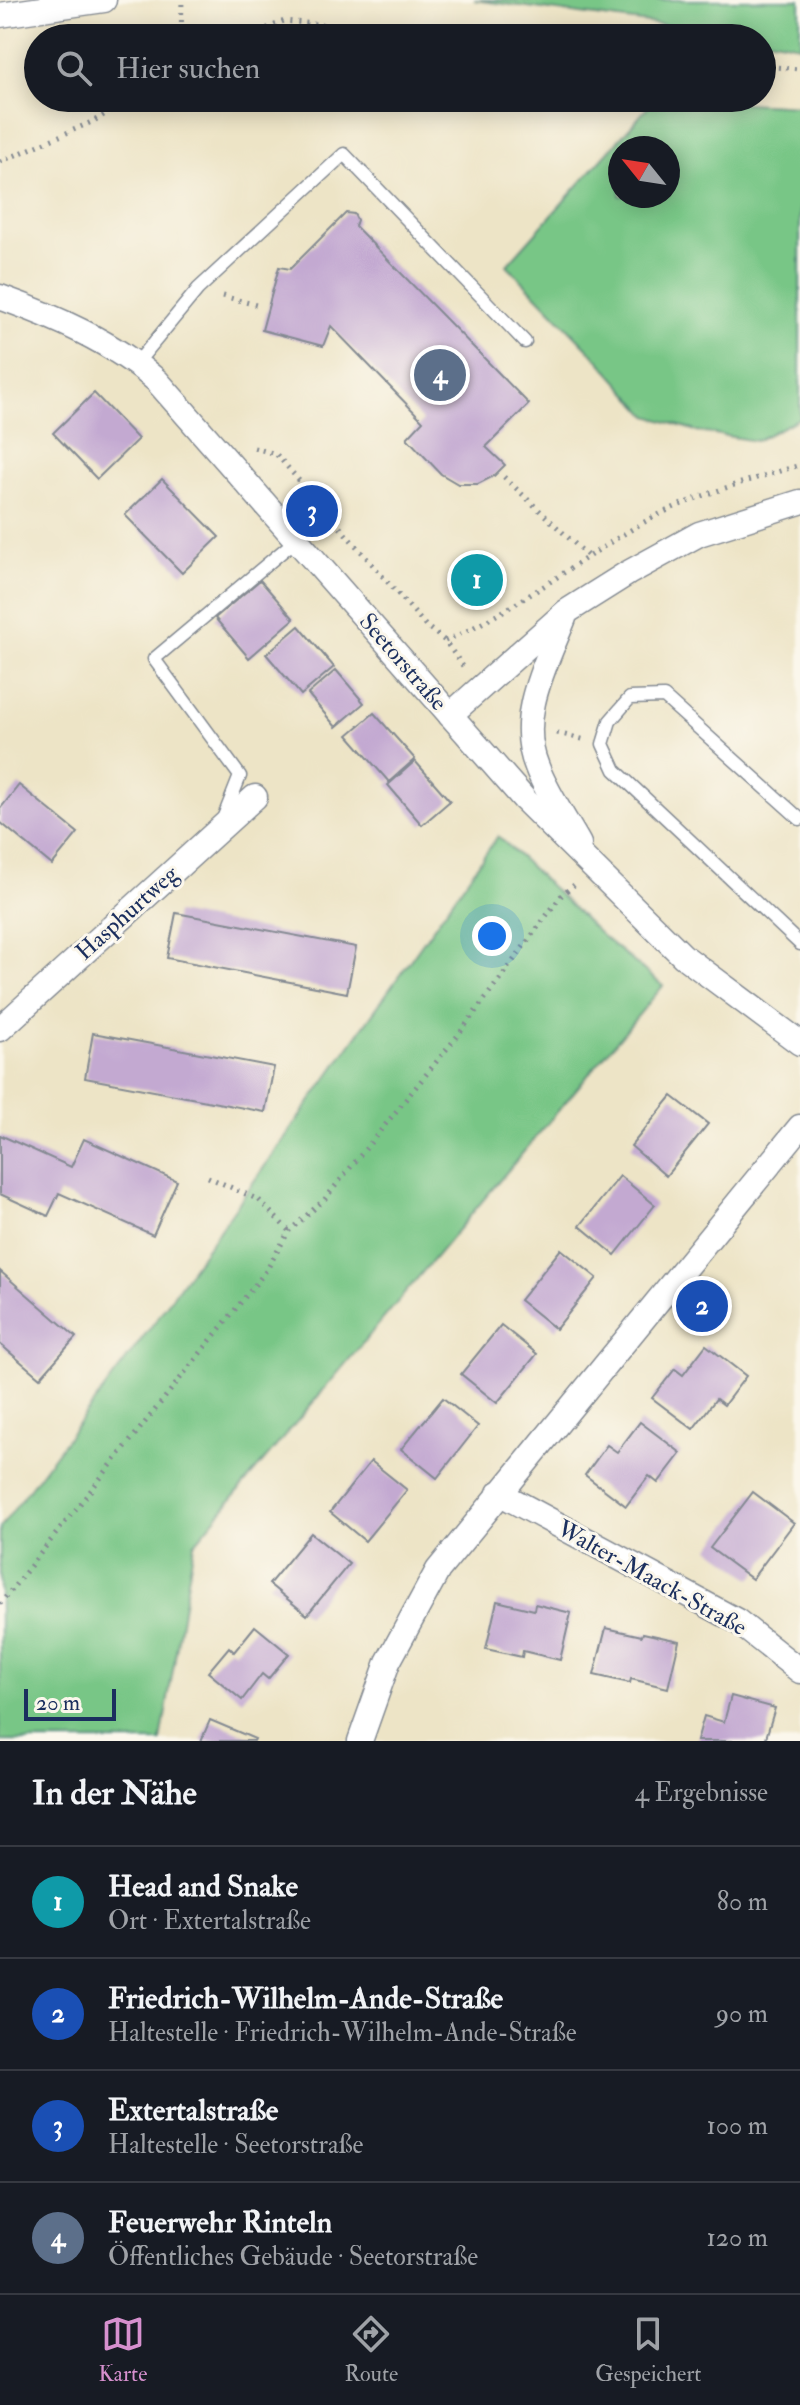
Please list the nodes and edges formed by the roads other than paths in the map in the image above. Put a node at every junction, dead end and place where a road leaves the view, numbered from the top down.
1 (104, 0) edge
2 (0, 15) edge
3 (0, 297) edge
4 (525, 342) dead end
5 (137, 363) junction
6 (800, 502) edge
7 (296, 540) junction
8 (566, 612) junction
9 (450, 715) junction
10 (255, 797) dead end
11 (800, 819) edge
12 (219, 829) junction
13 (594, 869) junction
14 (800, 944) edge
15 (0, 1029) edge
16 (800, 1043) edge
17 (800, 1127) edge
18 (499, 1493) junction
19 (800, 1671) edge
20 (360, 1741) edge

1 - 2 street
3 - 5 street, Seetorstraße
4 - 5 lane
5 - 7 street, Seetorstraße
6 - 8 street
7 - 9 street, Seetorstraße
7 - 12 lane
8 - 9 street
8 - 13 street
9 - 13 street, Seetorstraße
10 - 12 street, Hasphurtweg
11 - 14 lane
12 - 15 street, Hasphurtweg
13 - 16 street, Seetorstraße
17 - 18 street
18 - 19 street, Walter-Maack-Straße
18 - 20 street

